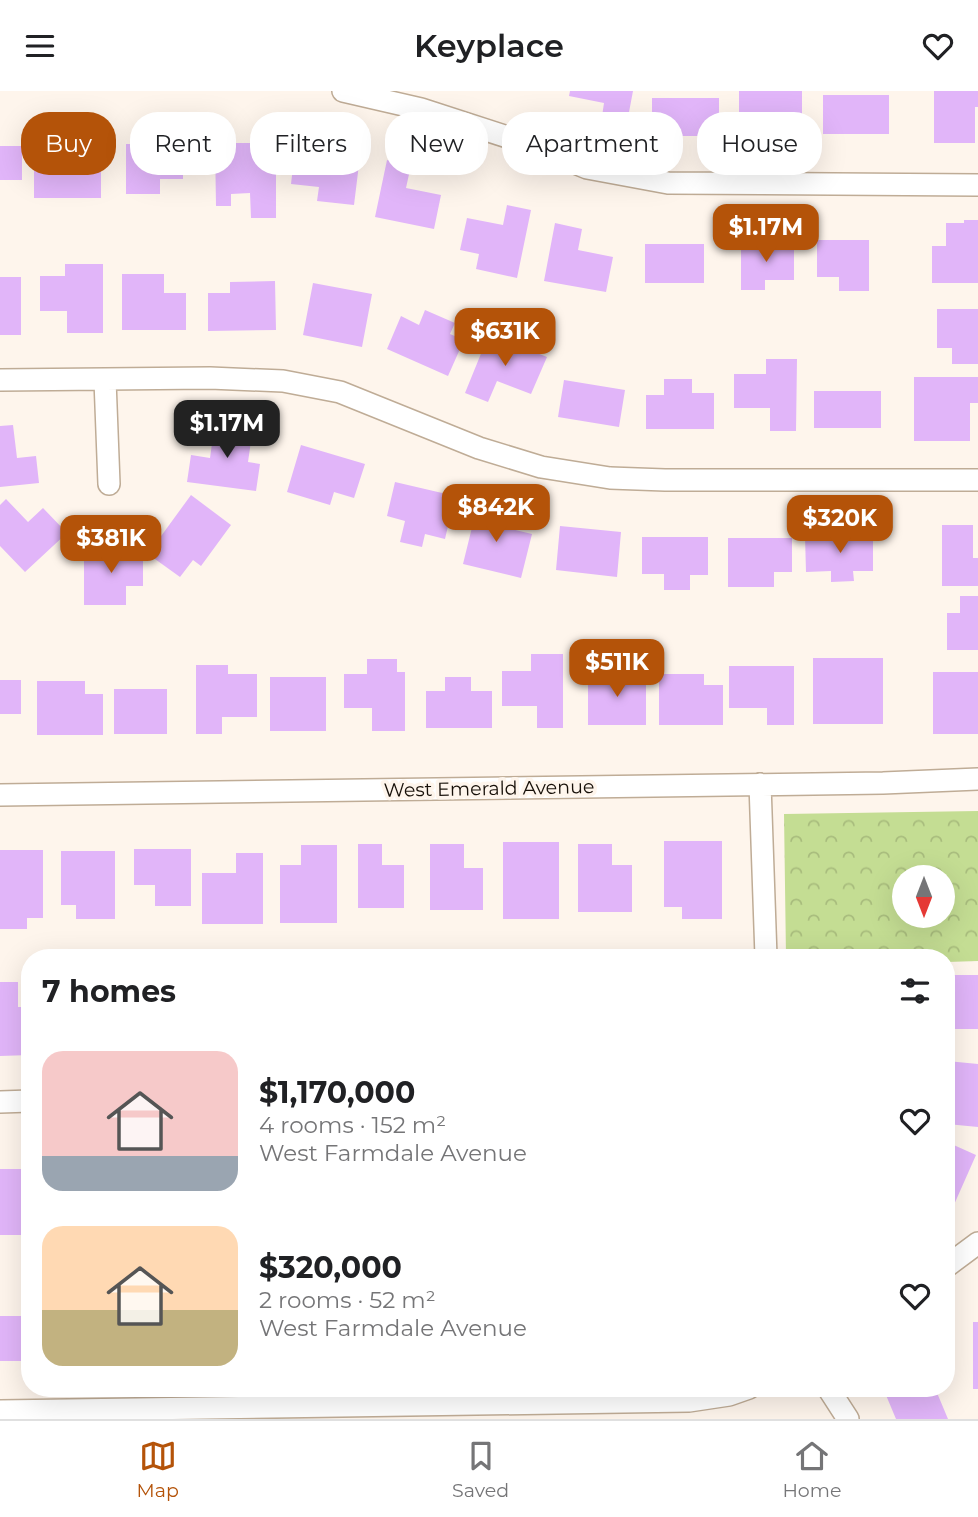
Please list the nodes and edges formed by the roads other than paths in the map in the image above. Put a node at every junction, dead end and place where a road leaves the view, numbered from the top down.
1 (343, 91) edge
2 (978, 185) edge
3 (0, 380) edge
4 (105, 380) junction
5 (978, 480) edge
6 (109, 484) dead end
7 (978, 779) edge
8 (760, 785) junction
9 (0, 795) edge
10 (766, 949) edge
11 (21, 1101) edge
12 (0, 1102) edge
13 (978, 1243) edge
14 (955, 1260) edge
15 (716, 1397) edge
16 (834, 1397) edge
17 (0, 1411) edge
18 (848, 1419) edge

1 - 2 street
3 - 4 street
4 - 5 street
4 - 6 street
7 - 8 street, West Emerald Avenue
8 - 9 street, West Emerald Avenue
8 - 10 street
11 - 12 street
13 - 14 street
15 - 17 street
16 - 18 street

